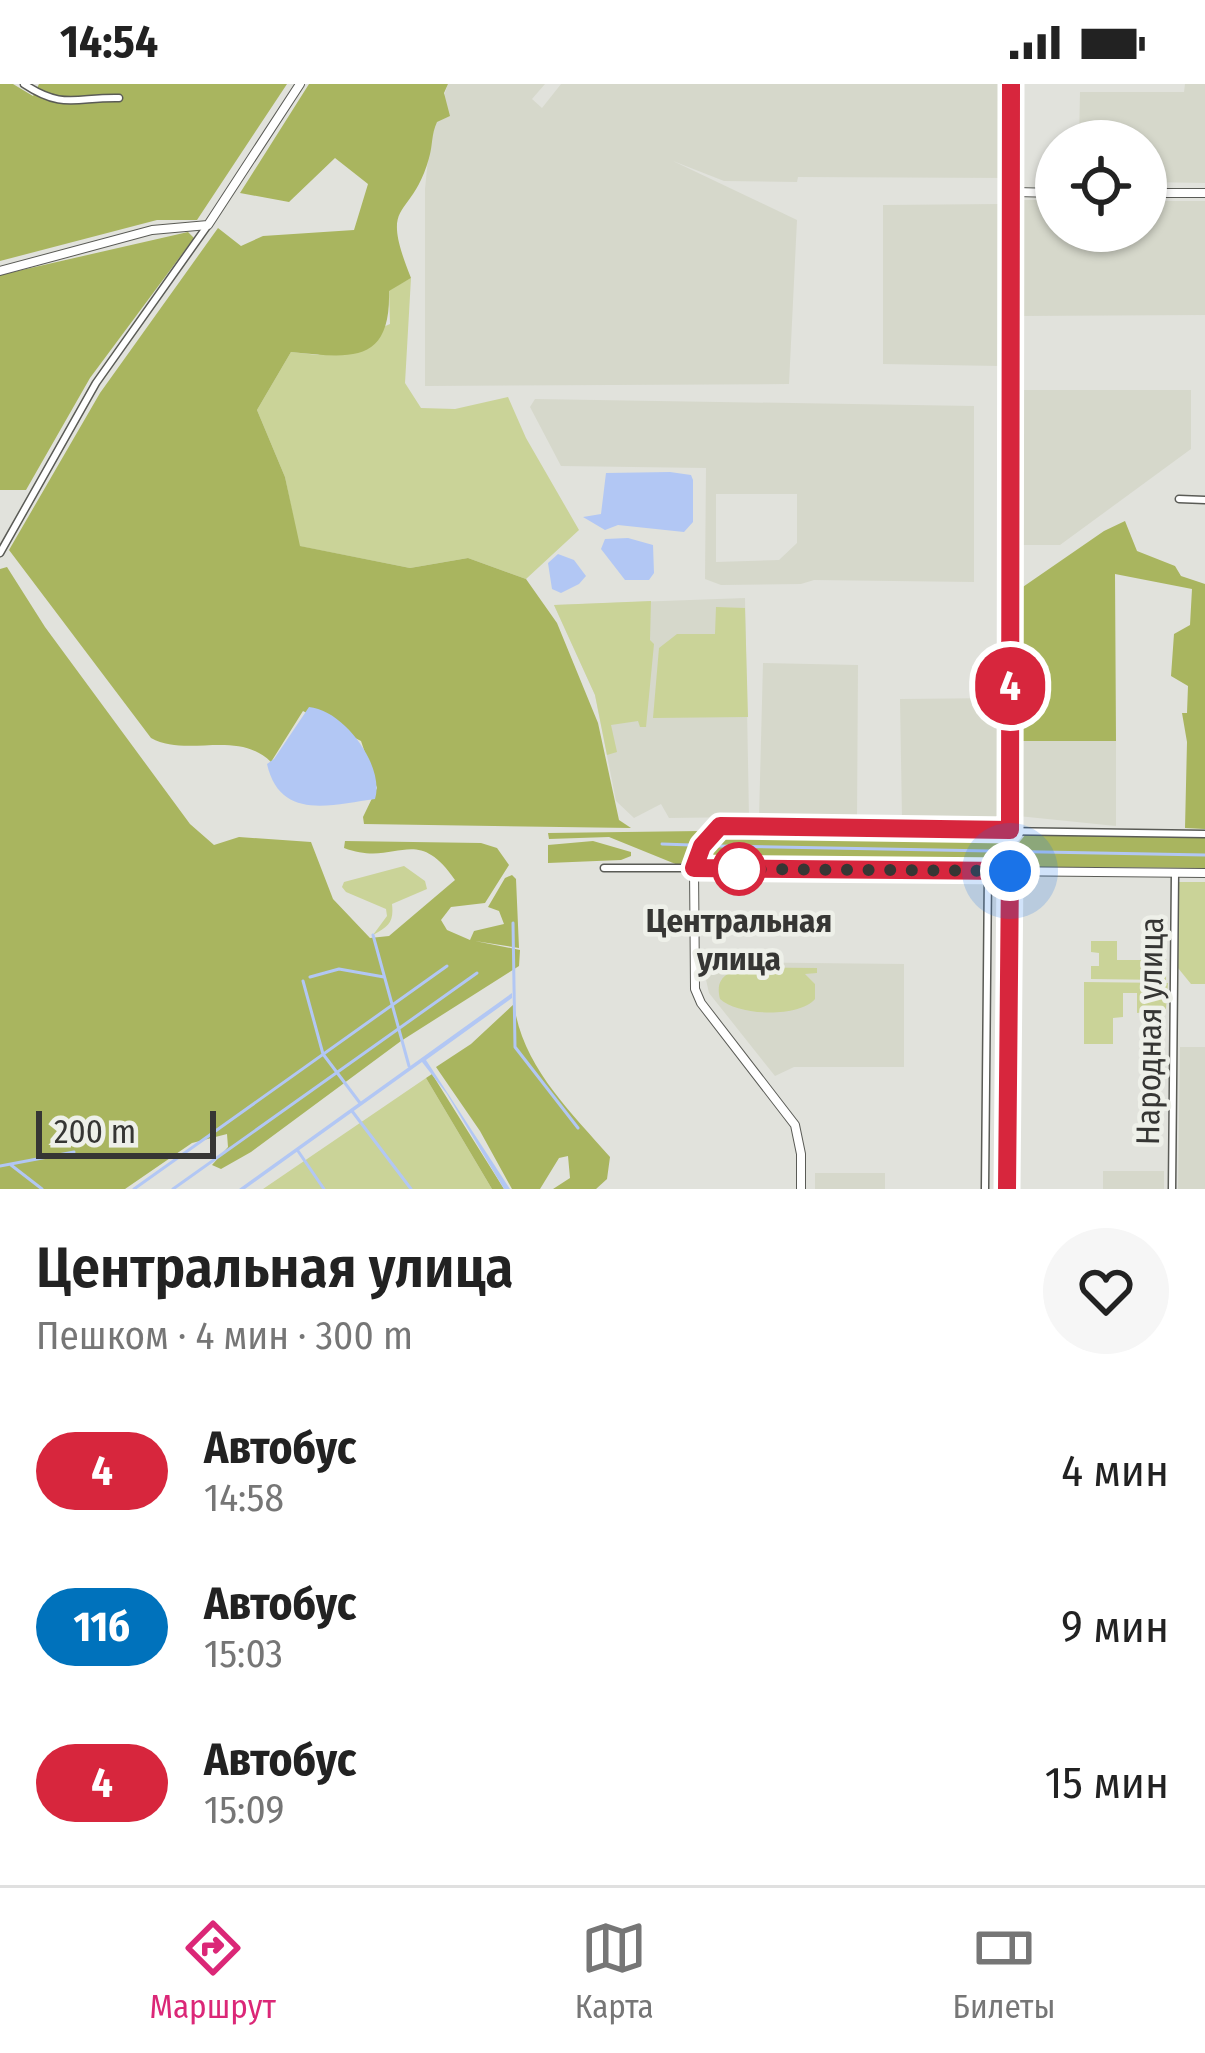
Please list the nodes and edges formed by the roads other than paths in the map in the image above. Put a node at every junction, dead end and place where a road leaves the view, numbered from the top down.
1 (24, 84) edge
2 (300, 84) edge
3 (1011, 84) edge
4 (119, 98) dead end
5 (1011, 192) junction
6 (1035, 193) edge
7 (1167, 193) edge
8 (1205, 193) edge
9 (208, 226) junction
10 (0, 271) edge
11 (1179, 499) dead end
12 (1205, 500) edge
13 (0, 553) edge
14 (1010, 830) junction
15 (1205, 834) edge
16 (604, 868) dead end
17 (694, 868) junction
18 (988, 871) junction
19 (1010, 871) junction
20 (1175, 873) junction
21 (1205, 873) edge
22 (986, 1062) junction
23 (1008, 1062) junction
24 (801, 1189) edge
25 (985, 1189) edge
26 (1006, 1189) edge
27 (1172, 1189) edge

1 - 4 street
2 - 9 street
3 - 5 street
5 - 6 street
5 - 14 street
7 - 8 street
9 - 10 street
9 - 13 street
11 - 12 street
14 - 15 street
14 - 17 street
16 - 17 street
17 - 18 street
17 - 24 street
18 - 19 street
18 - 22 street
19 - 20 street
19 - 23 street
20 - 21 street
20 - 27 street, Народная улица
22 - 23 street
22 - 25 street
23 - 26 street

